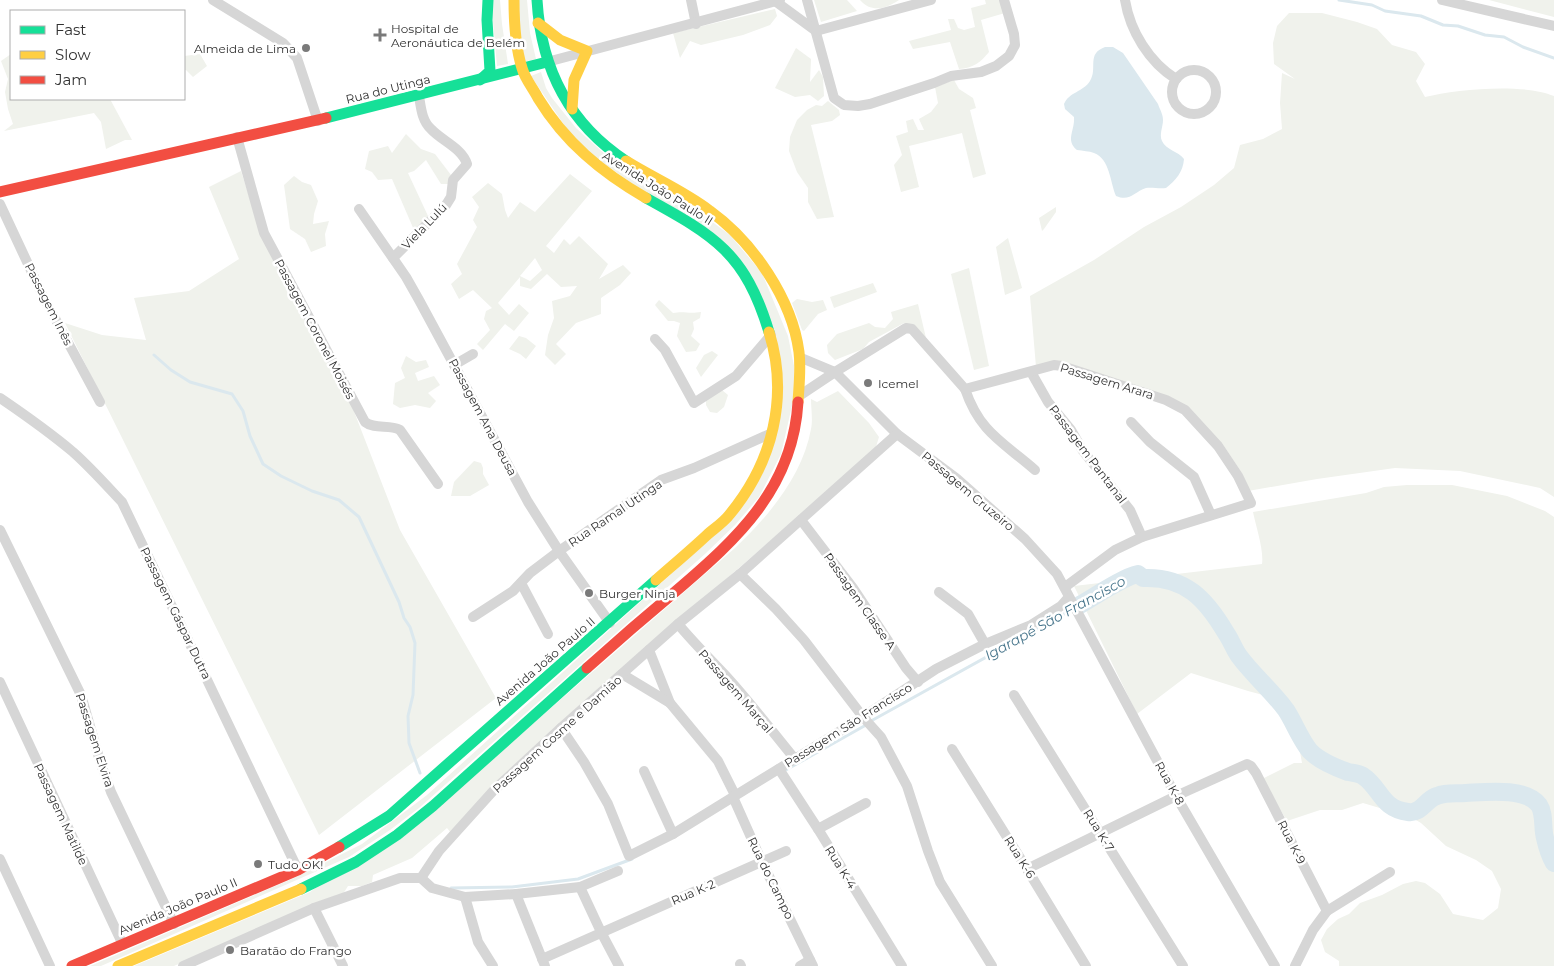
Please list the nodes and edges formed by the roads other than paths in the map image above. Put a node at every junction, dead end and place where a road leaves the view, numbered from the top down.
1 (213, 0) edge
2 (488, 0) edge
3 (514, 0) edge
4 (537, 0) edge
5 (691, 0) edge
6 (807, 0) edge
7 (931, 0) edge
8 (1004, 0) edge
9 (1124, 0) edge
10 (1442, 0) edge
11 (778, 1) edge
12 (909, 3) edge
13 (538, 23) junction
14 (696, 24) junction
15 (1554, 26) edge
16 (816, 31) junction
17 (587, 51) junction
18 (490, 60) junction
19 (547, 62) junction
20 (522, 68) junction
21 (503, 73) junction
22 (1176, 79) junction
23 (480, 80) junction
24 (419, 96) junction
25 (572, 109) junction
26 (318, 121) junction
27 (237, 137) junction
28 (0, 192) edge
29 (0, 204) edge
30 (359, 209) dead end
31 (393, 258) junction
32 (771, 336) junction
33 (655, 340) dead end
34 (473, 354) dead end
35 (799, 357) junction
36 (454, 365) junction
37 (835, 372) junction
38 (1031, 372) junction
39 (965, 389) junction
40 (799, 396) junction
41 (0, 398) edge
42 (100, 402) dead end
43 (1130, 422) dead end
44 (772, 433) junction
45 (897, 434) junction
46 (1036, 470) dead end
47 (438, 484) dead end
48 (1211, 514) junction
49 (802, 520) junction
50 (0, 530) edge
51 (1142, 537) junction
52 (559, 551) junction
53 (740, 574) junction
54 (521, 583) junction
55 (1065, 587) junction
56 (939, 592) dead end
57 (1072, 604) junction
58 (473, 618) dead end
59 (610, 623) junction
60 (678, 624) junction
61 (548, 634) dead end
62 (985, 644) junction
63 (649, 650) junction
64 (622, 674) junction
65 (0, 682) edge
66 (918, 682) junction
67 (1014, 695) dead end
68 (670, 703) junction
69 (867, 720) junction
70 (561, 728) junction
71 (952, 749) dead end
72 (794, 758) junction
73 (644, 771) dead end
74 (781, 772) junction
75 (1176, 796) junction
76 (735, 798) junction
77 (866, 803) dead end
78 (818, 829) junction
79 (673, 834) junction
80 (1100, 834) junction
81 (786, 852) dead end
82 (0, 859) edge
83 (762, 862) junction
84 (1027, 869) junction
85 (298, 870) junction
86 (618, 871) dead end
87 (1390, 872) dead end
88 (421, 878) junction
89 (580, 888) junction
90 (516, 894) junction
91 (465, 897) junction
92 (314, 908) junction
93 (1328, 911) junction
94 (174, 924) junction
95 (601, 932) junction
96 (122, 945) junction
97 (543, 962) edge
98 (812, 963) edge
99 (50, 966) edge
100 (72, 966) edge
101 (118, 966) edge
102 (185, 966) edge
103 (343, 966) edge
104 (493, 966) edge
105 (619, 966) edge
106 (800, 966) edge
107 (902, 966) edge
108 (992, 966) edge
109 (1086, 966) edge
110 (1183, 966) edge
111 (1275, 966) edge
112 (1295, 966) edge

1 - 26 street
2 - 18 main road
3 - 20 main road, Avenida João Paulo II
4 - 13 main road, Avenida João Paulo II
5 - 14 street
6 - 16 street
7 - 12 street
8 - 16 street
9 - 22 street
10 - 15 street
11 - 14 street, Rua do Utinga
11 - 16 street
12 - 16 street
13 - 17 main road
13 - 19 main road, Avenida João Paulo II
14 - 17 street, Rua do Utinga
17 - 19 street, Rua do Utinga
17 - 25 main road
18 - 21 main road
18 - 23 main road
19 - 20 main road, Rua do Utinga
19 - 25 main road, Avenida João Paulo II
20 - 21 main road, Rua do Utinga
20 - 32 main road, Avenida João Paulo II
21 - 23 main road, Rua do Utinga
22 - 22 street
23 - 24 main road, Rua do Utinga
24 - 26 main road, Rua do Utinga
24 - 31 street, Viela Lulú
25 - 35 main road, Avenida João Paulo II
26 - 27 main road, Rua do Utinga
27 - 28 main road, Rua do Utinga
27 - 47 street, Passagem Coronel Moisés
29 - 42 street, Passagem Inês
30 - 31 street, Passagem Ana Deusa
31 - 36 street, Passagem Ana Deusa
32 - 33 street
32 - 44 main road, Avenida João Paulo II
34 - 36 street
35 - 37 street
35 - 40 main road, Avenida João Paulo II
36 - 52 street, Passagem Ana Deusa
37 - 39 street
37 - 40 street
37 - 45 street, Passagem Cruzeiro
38 - 39 street, Passagem Arara
38 - 48 street, Passagem Arara
38 - 51 street, Passagem Pantanal
39 - 46 street
40 - 101 main road, Avenida João Paulo II
41 - 85 street, Passagem Gáspar Dutra
43 - 48 street
44 - 52 street, Rua Ramal Utinga
44 - 59 main road, Avenida João Paulo II
45 - 49 street, Passagem Cosme e Damião
45 - 55 street, Passagem Cruzeiro
48 - 51 street
49 - 53 street, Passagem Cosme e Damião
49 - 66 street, Passagem Classe A
50 - 94 street, Passagem Elvira
51 - 55 street
52 - 54 street, Rua Ramal Utinga
52 - 59 street, Passagem Ana Deusa
53 - 60 street, Passagem Cosme e Damião
53 - 69 street
54 - 58 street, Rua Ramal Utinga
54 - 61 street
55 - 57 street, Passagem Cruzeiro
56 - 62 street
57 - 62 street, Passagem São Francisco
57 - 75 street, Rua K-8
59 - 85 main road, Avenida João Paulo II
60 - 63 street, Passagem Cosme e Damião
60 - 72 street, Passagem Marçal
62 - 66 street, Passagem São Francisco
63 - 64 street, Passagem Cosme e Damião
63 - 68 street, Rua do Campo
64 - 68 street, Rua do Campo
64 - 70 street, Passagem Cosme e Damião
65 - 96 street, Passagem Matilde
66 - 69 street, Passagem São Francisco
67 - 80 street, Rua K-7
68 - 76 street, Rua do Campo
69 - 72 street, Passagem São Francisco
69 - 108 street
70 - 79 street, Passagem São Francisco
70 - 88 street, Passagem Cosme e Damião
71 - 84 street, Rua K-6
72 - 74 street, Passagem São Francisco
73 - 79 street
74 - 76 street, Passagem São Francisco
74 - 78 street, Rua K-4
75 - 80 street
75 - 93 street, Rua K-9
75 - 111 street, Rua K-8
76 - 79 street, Passagem São Francisco
76 - 83 street, Rua do Campo
77 - 78 street
78 - 107 street, Rua K-4
80 - 84 street
80 - 110 street, Rua K-7
81 - 83 street, Rua K-2
82 - 99 street
83 - 95 street, Rua K-2
83 - 98 street, Rua do Campo
84 - 109 street, Rua K-6
85 - 94 main road, Avenida João Paulo II
86 - 89 street
87 - 93 street
88 - 91 street
88 - 92 street
89 - 90 street
89 - 95 street
90 - 91 street
90 - 97 street
91 - 104 street
92 - 102 street
92 - 103 street
93 - 112 street
94 - 96 main road, Avenida João Paulo II
95 - 97 street, Rua K-2
95 - 105 street
96 - 100 main road, Avenida João Paulo II
98 - 106 street

